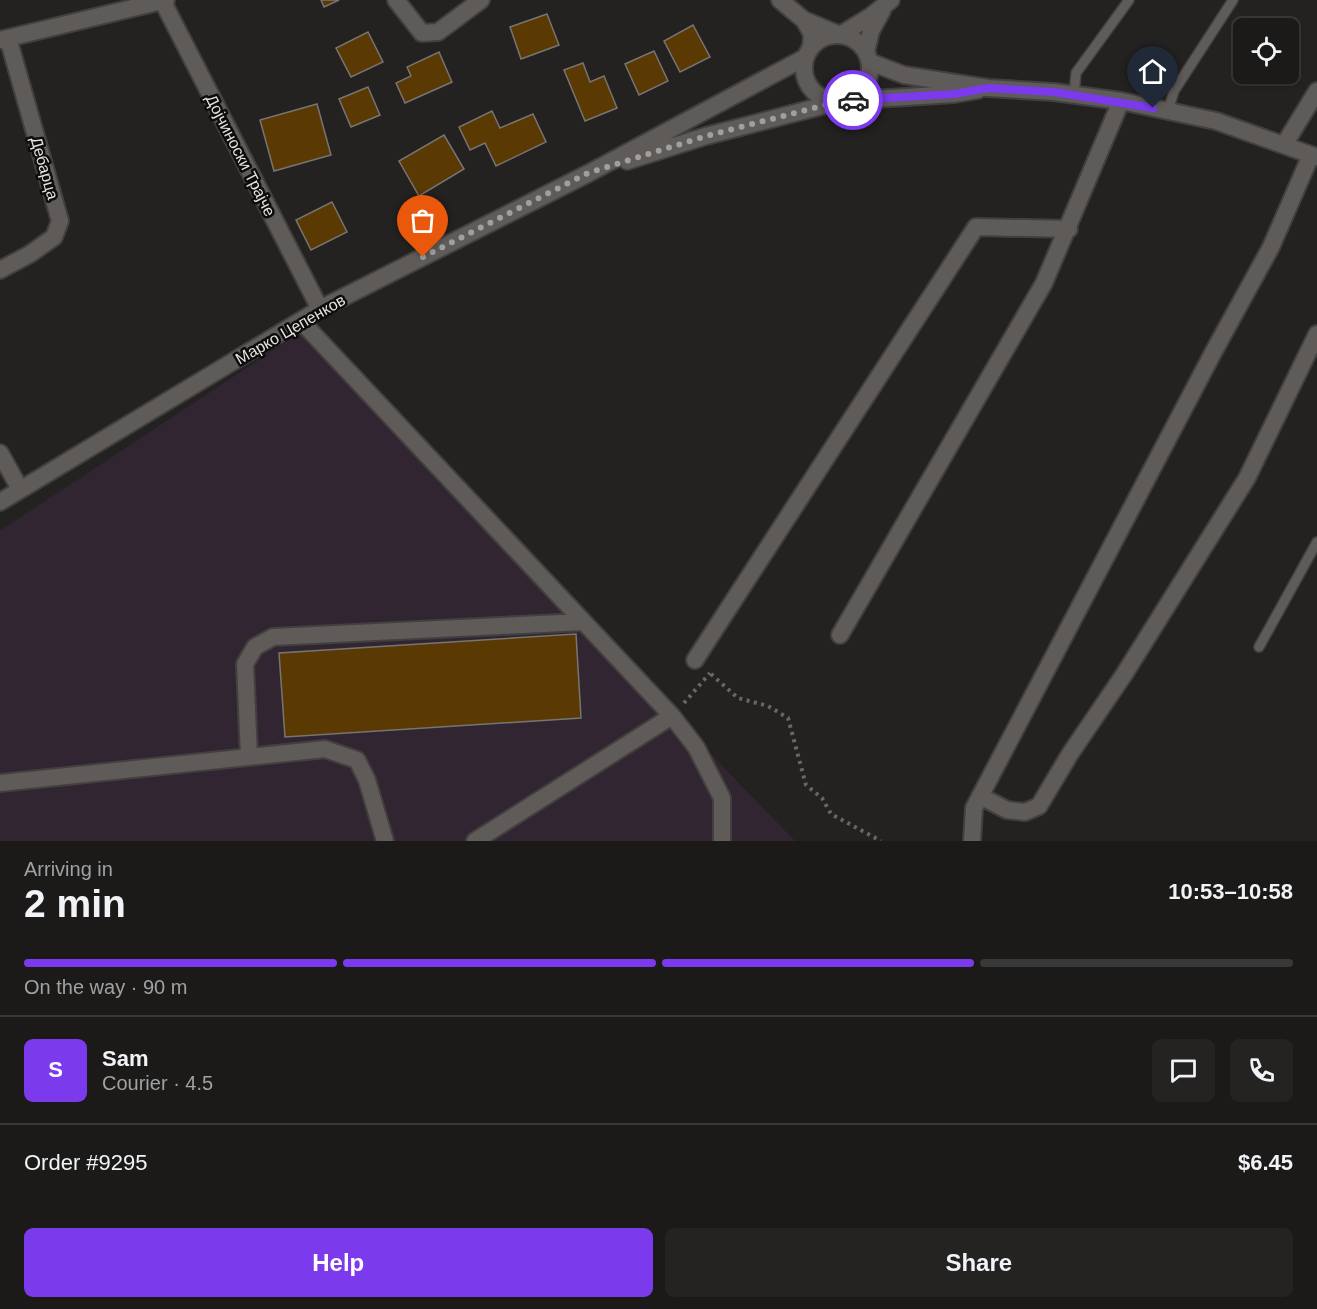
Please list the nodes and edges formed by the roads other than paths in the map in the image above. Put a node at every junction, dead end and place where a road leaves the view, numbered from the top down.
1 (396, 0) edge
2 (481, 0) edge
3 (780, 0) edge
4 (1129, 0) edge
5 (1233, 0) edge
6 (164, 1) edge
7 (887, 4) edge
8 (804, 20) junction
9 (840, 35) junction
10 (4, 39) edge
11 (808, 52) junction
12 (868, 57) junction
13 (988, 88) junction
14 (1317, 91) edge
15 (1074, 95) junction
16 (841, 101) junction
17 (1121, 102) junction
18 (1168, 111) junction
19 (1284, 145) junction
20 (1314, 156) edge
21 (588, 173) junction
22 (1069, 229) junction
23 (0, 270) edge
24 (320, 309) junction
25 (301, 321) junction
26 (1317, 334) edge
27 (0, 453) edge
28 (20, 489) junction
29 (0, 502) edge
30 (1317, 542) edge
31 (583, 622) junction
32 (840, 634) dead end
33 (1259, 647) dead end
34 (695, 660) road end
35 (672, 716) junction
36 (249, 756) junction
37 (0, 783) edge
38 (980, 796) junction
39 (385, 841) edge
40 (475, 841) edge
41 (722, 841) edge
42 (972, 841) edge

1 - 2 street
3 - 8 street
4 - 15 lane
5 - 18 lane
6 - 10 street
6 - 24 street, Дојчиноски Трајче
7 - 9 street
7 - 12 street
8 - 9 street
8 - 11 street
9 - 11 street
9 - 12 street
10 - 23 street, Дебарца
11 - 16 street
11 - 21 street
12 - 13 street
12 - 16 street
13 - 15 street
13 - 16 street
14 - 19 street
15 - 17 street
16 - 21 street
17 - 18 street
17 - 22 street
18 - 19 street
19 - 20 street
20 - 38 street
21 - 24 street, Марко Цепенков
22 - 32 street
22 - 34 street
24 - 25 street, Марко Цепенков
25 - 28 street, Марко Цепенков
25 - 31 street
26 - 38 street
27 - 28 street
28 - 29 street, Марко Цепенков
30 - 33 lane
31 - 35 street
31 - 36 street
35 - 40 street
35 - 41 street
36 - 37 street
36 - 39 street
38 - 42 street

